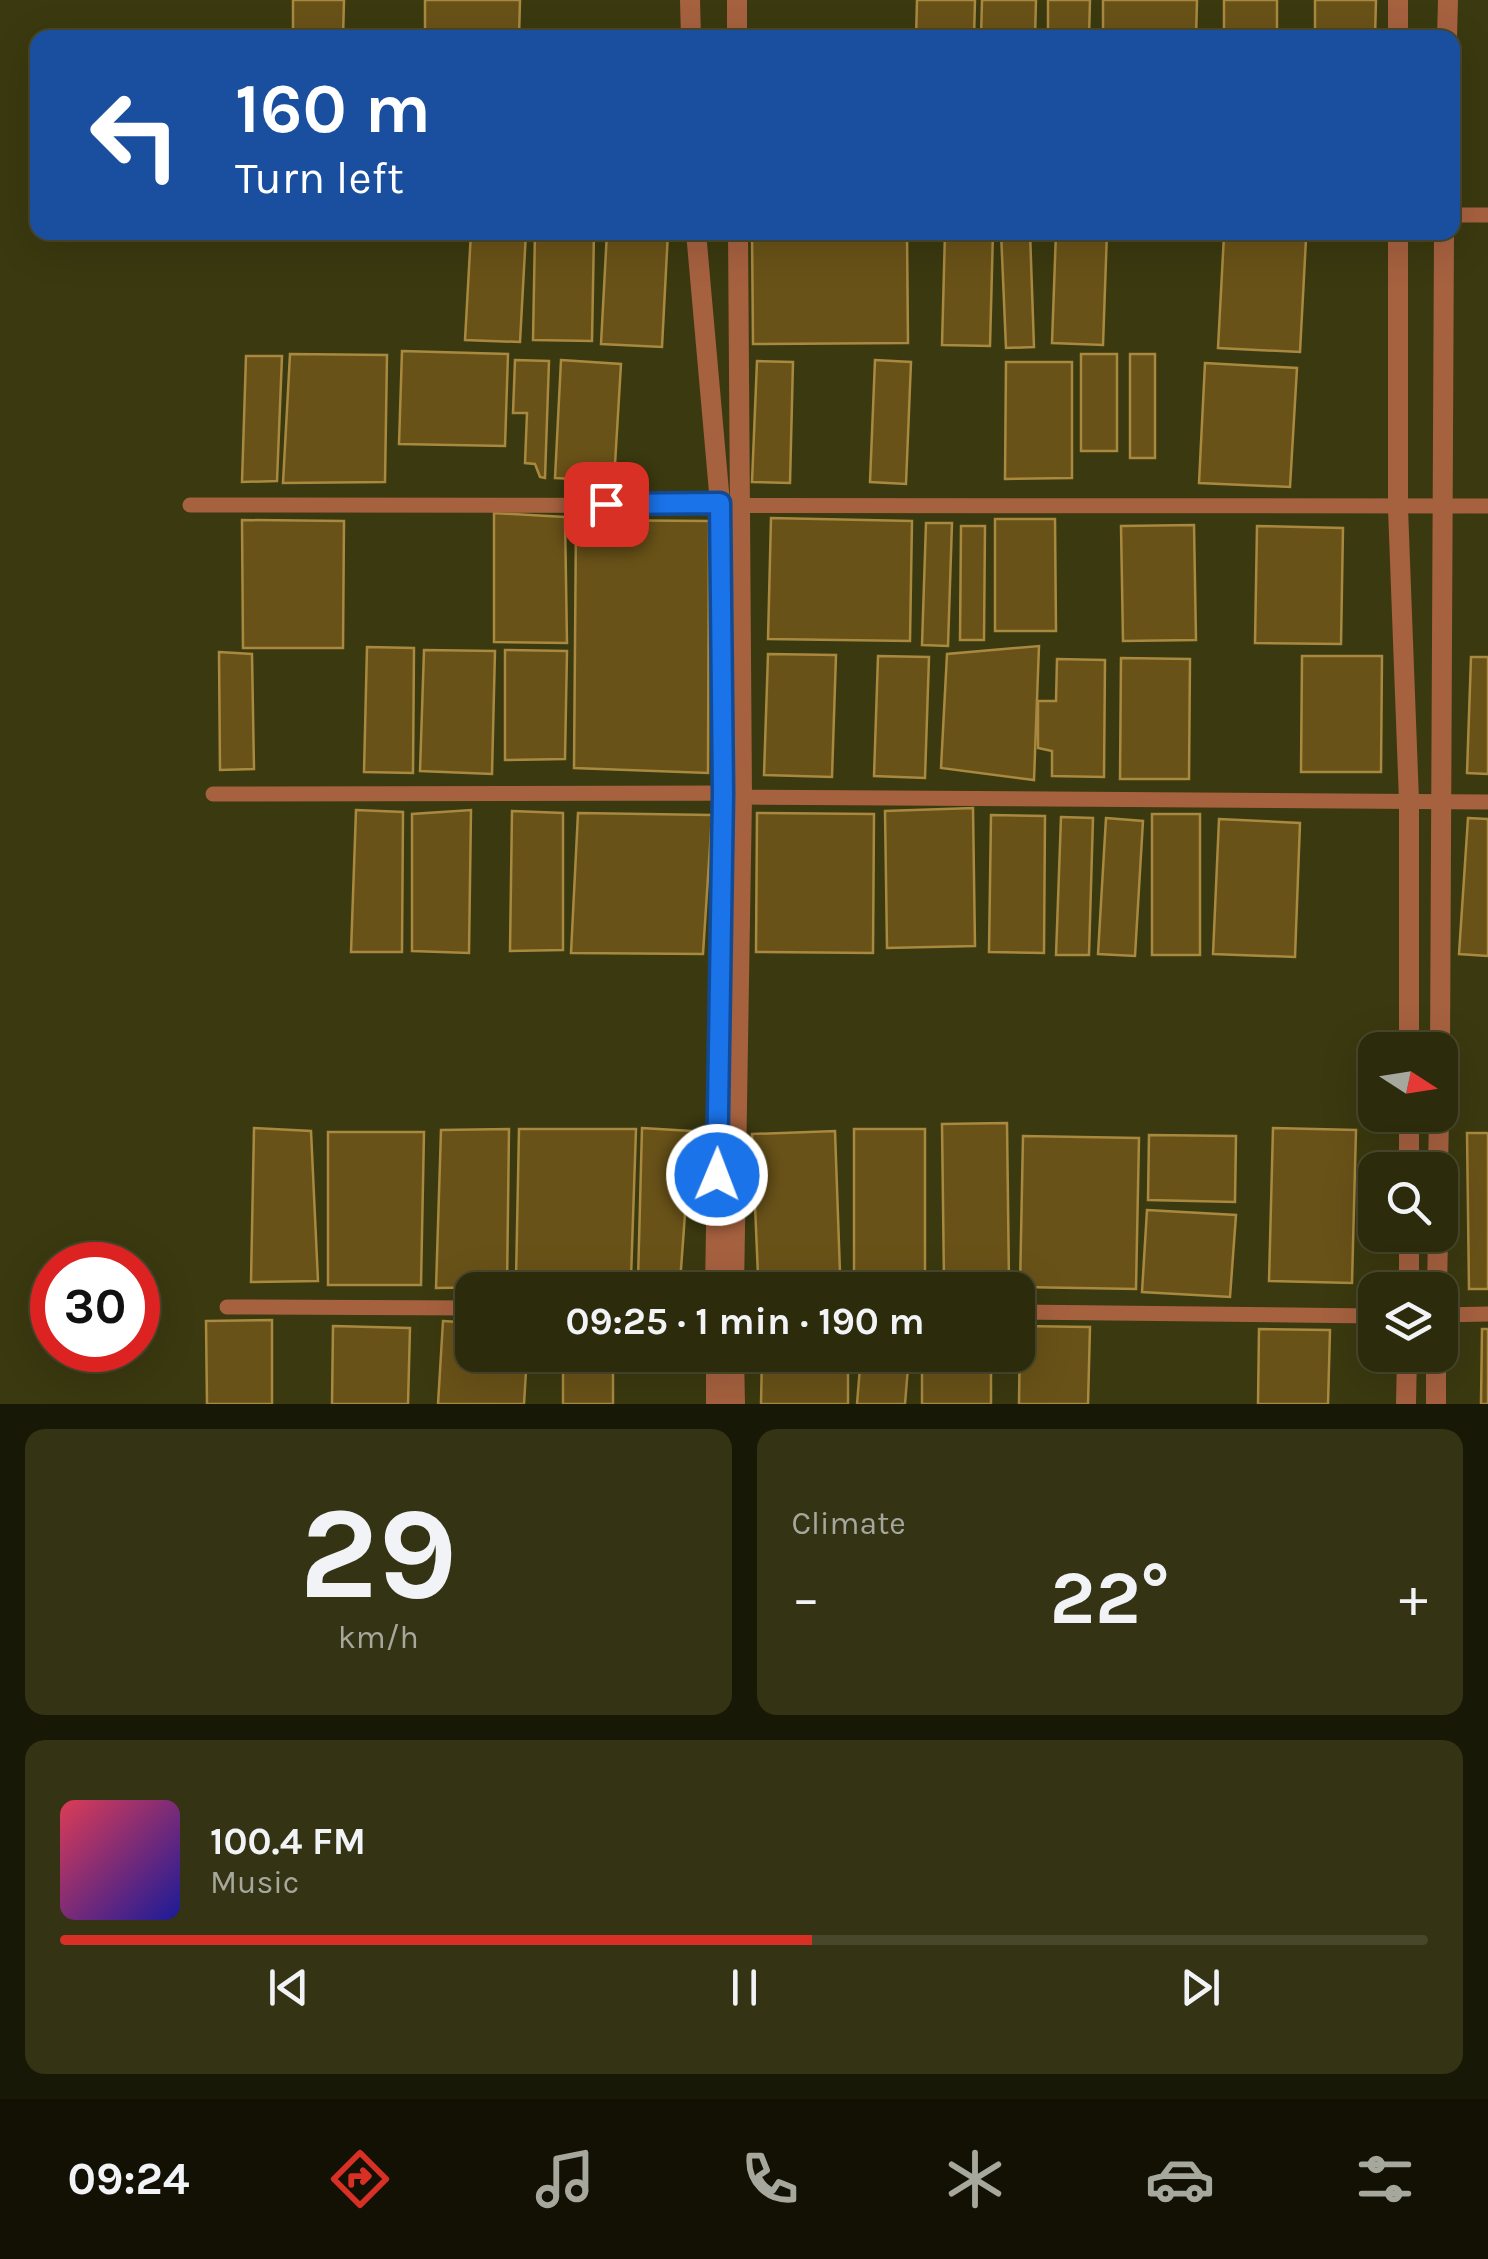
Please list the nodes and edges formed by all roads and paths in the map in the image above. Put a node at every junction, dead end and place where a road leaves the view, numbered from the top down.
1 (690, 0) edge
2 (737, 0) edge
3 (1398, 0) edge
4 (1448, 0) edge
5 (690, 30) edge
6 (737, 30) edge
7 (1398, 30) edge
8 (1447, 30) edge
9 (1488, 214) edge
10 (1460, 215) edge
11 (697, 240) edge
12 (738, 240) edge
13 (1398, 240) edge
14 (1444, 240) edge
15 (720, 503) junction
16 (190, 505) dead end
17 (742, 505) junction
18 (1442, 506) junction
19 (1488, 506) edge
20 (1398, 508) junction
21 (213, 794) dead end
22 (733, 795) junction
23 (1409, 800) junction
24 (1442, 802) junction
25 (1488, 802) edge
26 (1409, 1032) edge
27 (1440, 1032) edge
28 (716, 1272) edge
29 (734, 1272) edge
30 (227, 1307) dead end
31 (455, 1308) edge
32 (1035, 1312) edge
33 (1488, 1314) edge
34 (1458, 1315) edge
35 (1358, 1316) edge
36 (716, 1372) edge
37 (734, 1372) edge
38 (1407, 1372) edge
39 (1436, 1372) edge
40 (716, 1404) edge
41 (735, 1404) edge
42 (1406, 1404) edge
43 (1436, 1404) edge

1 - 5 street
2 - 6 street
3 - 7 street
4 - 8 street
9 - 10 lane
11 - 15 street
12 - 17 street
13 - 20 street
14 - 18 street
15 - 16 lane
15 - 17 lane
15 - 22 street
17 - 20 lane
17 - 22 street
18 - 19 lane
18 - 20 lane
18 - 24 street
20 - 23 street
21 - 22 lane
22 - 23 lane
22 - 28 street
22 - 29 street
23 - 24 lane
23 - 26 street
24 - 25 lane
24 - 27 street
30 - 31 lane
32 - 35 lane
33 - 34 lane
36 - 40 street
37 - 41 street
38 - 42 street
39 - 43 street

